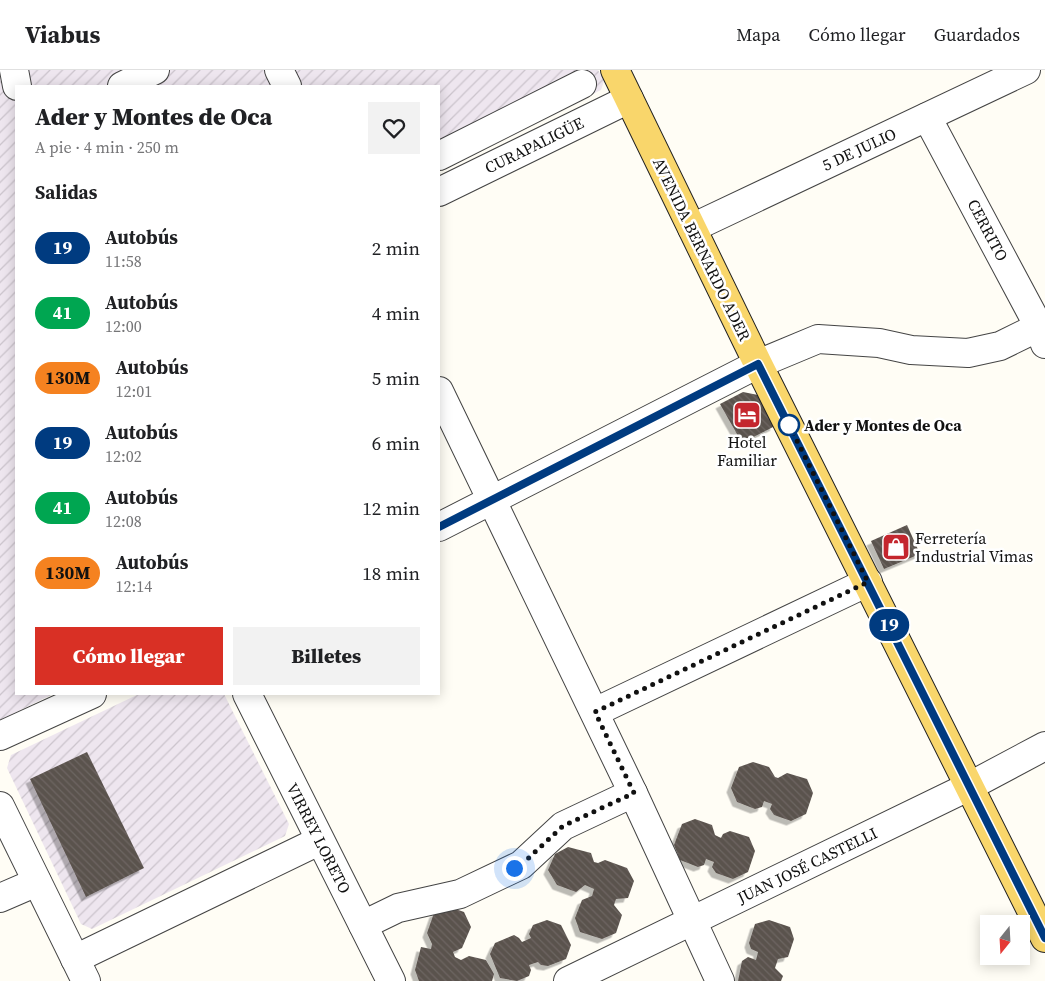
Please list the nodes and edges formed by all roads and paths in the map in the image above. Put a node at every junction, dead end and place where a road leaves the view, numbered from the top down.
1 (14, 70) edge
2 (279, 70) edge
3 (615, 70) edge
4 (1026, 70) edge
5 (152, 71) edge
6 (582, 84) dead end
7 (17, 85) edge
8 (124, 85) edge
9 (286, 85) edge
10 (629, 99) junction
11 (927, 117) junction
12 (440, 155) edge
13 (440, 192) edge
14 (692, 228) junction
15 (1043, 332) edge
16 (758, 364) junction
17 (440, 393) edge
18 (493, 500) junction
19 (440, 526) edge
20 (868, 582) junction
21 (90, 695) edge
22 (247, 695) edge
23 (595, 712) junction
24 (0, 736) edge
25 (1045, 746) edge
26 (970, 786) junction
27 (634, 793) junction
28 (0, 806) edge
29 (319, 841) junction
30 (37, 882) junction
31 (0, 898) edge
32 (691, 921) junction
33 (363, 925) junction
34 (1045, 938) edge
35 (80, 970) edge
36 (392, 981) edge
37 (568, 981) edge
38 (720, 981) edge

1 - 7 street
2 - 9 street
3 - 10 main road, AVENIDA BERNARDO ADER
4 - 11 street, 5 DE JULIO
5 - 8 street
6 - 12 street
10 - 13 street, CURAPALIGÜE
10 - 14 main road, AVENIDA BERNARDO ADER
11 - 14 street, 5 DE JULIO
11 - 15 street, CERRITO
14 - 16 main road, AVENIDA BERNARDO ADER
15 - 16 street
16 - 18 street
16 - 20 main road, AVENIDA BERNARDO ADER
17 - 18 street
18 - 19 street
18 - 23 street
20 - 23 street
20 - 26 main road, AVENIDA BERNARDO ADER
21 - 24 street
22 - 29 street, VIRREY LORETO
23 - 27 street
25 - 26 street, JUAN JOSÉ CASTELLI
26 - 32 street, JUAN JOSÉ CASTELLI
26 - 34 main road, AVENIDA BERNARDO ADER
27 - 32 street
27 - 33 street
28 - 30 street
29 - 33 street, VIRREY LORETO
29 - 35 street
30 - 31 street
30 - 35 street
32 - 37 street, JUAN JOSÉ CASTELLI
32 - 38 street
33 - 36 street, VIRREY LORETO

